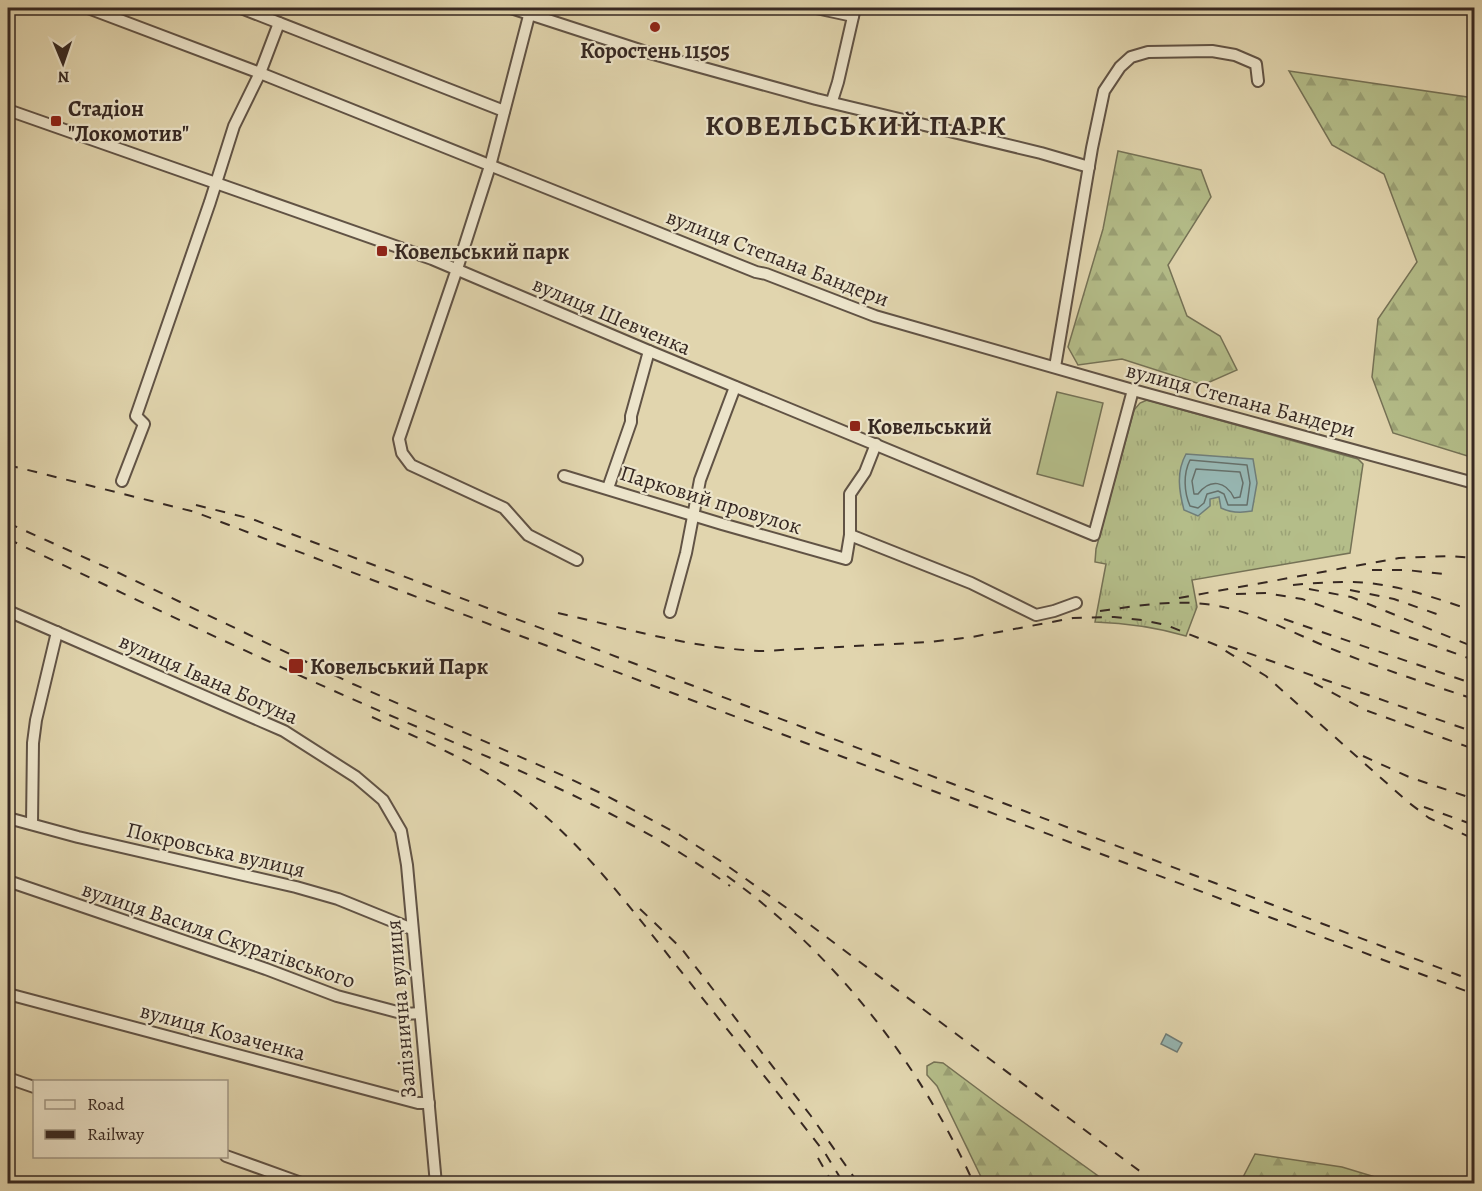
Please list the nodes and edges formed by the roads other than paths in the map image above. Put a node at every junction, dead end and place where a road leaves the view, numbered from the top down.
1 (88, 8) edge
2 (241, 8) edge
3 (510, 8) edge
4 (816, 8) edge
5 (105, 11) edge
6 (530, 11) edge
7 (854, 12) edge
8 (279, 23) junction
9 (260, 73) junction
10 (1258, 81) dead end
11 (832, 101) junction
12 (8, 110) edge
13 (504, 111) junction
14 (490, 166) junction
15 (1089, 167) junction
16 (216, 182) junction
17 (457, 269) junction
18 (649, 351) junction
19 (1055, 367) junction
20 (735, 387) junction
21 (1133, 390) junction
22 (876, 444) junction
23 (564, 476) dead end
24 (122, 481) dead end
25 (1474, 483) edge
26 (608, 488) junction
27 (693, 514) junction
28 (850, 535) junction
29 (577, 560) dead end
30 (1076, 603) dead end
31 (8, 611) edge
32 (670, 612) dead end
33 (57, 632) junction
34 (8, 818) edge
35 (32, 824) junction
36 (401, 831) joint
37 (8, 881) edge
38 (412, 929) junction
39 (8, 994) edge
40 (420, 1013) junction
41 (8, 1078) edge
42 (33, 1087) edge
43 (429, 1103) junction
44 (228, 1157) edge
45 (8, 1181) edge
46 (14, 1184) edge
47 (304, 1184) edge
48 (436, 1184) edge

1 - 5 street, вулиця Степана Бандери
2 - 8 street
3 - 6 street
4 - 7 street
5 - 9 street, вулиця Степана Бандери
6 - 11 street
6 - 13 street
7 - 11 street
8 - 9 street
8 - 13 street
9 - 14 street, вулиця Степана Бандери
9 - 16 street
10 - 15 street
11 - 15 street
12 - 16 street, вулиця Шевченка
13 - 14 street
14 - 17 street
14 - 19 street, вулиця Степана Бандери
15 - 19 street
16 - 17 street, вулиця Шевченка
16 - 24 street
17 - 18 street, вулиця Шевченка
17 - 29 street
18 - 20 street, вулиця Шевченка
18 - 26 street
19 - 21 street, вулиця Степана Бандери
20 - 22 street, вулиця Шевченка
20 - 27 street
21 - 22 street, вулиця Шевченка
21 - 25 street, вулиця Степана Бандери
22 - 28 street
23 - 26 street, Парковий провулок
26 - 27 street, Парковий провулок
27 - 28 street, Парковий провулок
27 - 32 street
28 - 30 street
31 - 33 street, вулиця Івана Богуна
33 - 35 street
33 - 36 street, вулиця Івана Богуна
34 - 35 street, Покровська вулиця
35 - 38 street, Покровська вулиця
36 - 38 street, Залізнична вулиця
37 - 40 street, вулиця Василя Скуратівського
38 - 40 street, Залізнична вулиця
39 - 43 street, вулиця Козаченка
40 - 43 street, Залізнична вулиця
41 - 42 street
43 - 48 street, Залізнична вулиця
44 - 47 street
45 - 46 street

